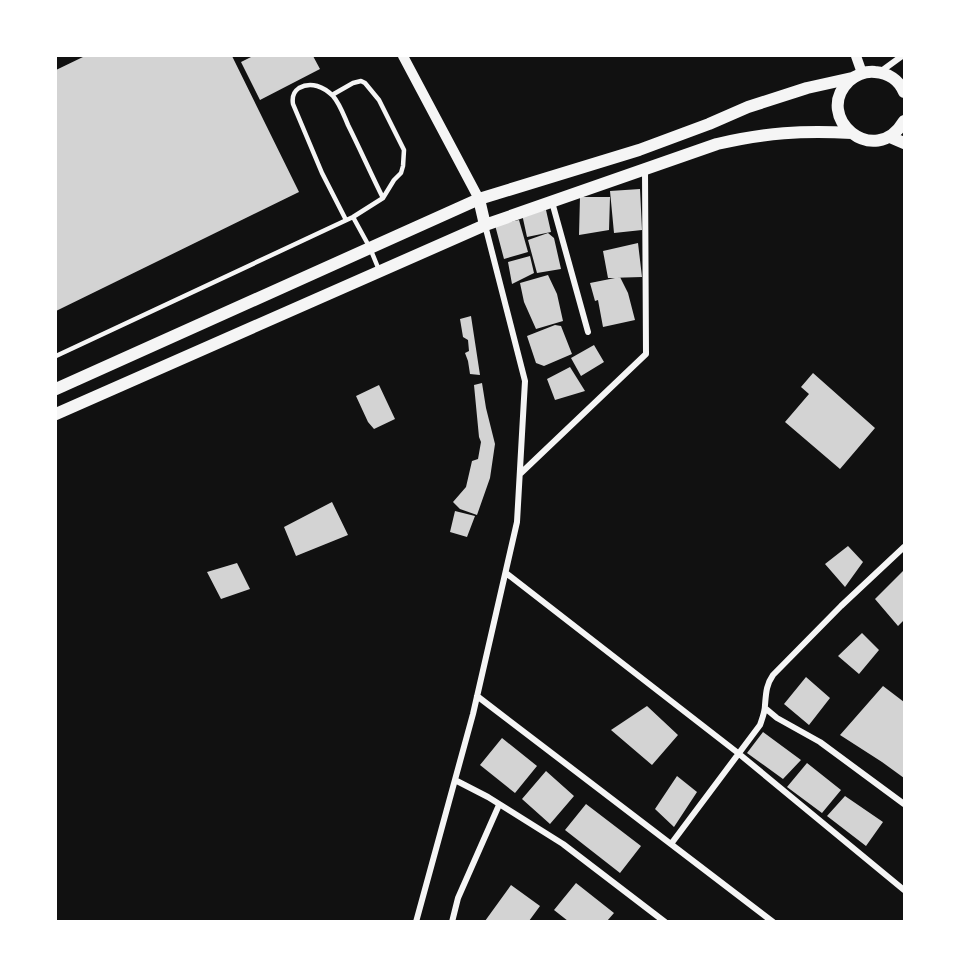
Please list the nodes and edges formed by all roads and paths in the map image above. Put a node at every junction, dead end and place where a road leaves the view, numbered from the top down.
1 (403, 56) edge
2 (856, 56) edge
3 (902, 56) edge
4 (880, 73) junction
5 (857, 76) junction
6 (904, 92) edge
7 (332, 95) junction
8 (904, 121) edge
9 (852, 133) junction
10 (890, 137) junction
11 (904, 143) edge
12 (639, 150) junction
13 (645, 170) junction
14 (383, 198) junction
15 (479, 200) junction
16 (552, 202) junction
17 (353, 217) junction
18 (346, 220) junction
19 (485, 225) junction
20 (370, 248) junction
21 (379, 271) junction
22 (588, 332) dead end
23 (56, 356) edge
24 (56, 389) edge
25 (56, 414) edge
26 (520, 475) junction
27 (904, 547) edge
28 (506, 573) junction
29 (477, 696) junction
30 (765, 708) junction
31 (738, 753) junction
32 (455, 780) junction
33 (904, 804) edge
34 (499, 805) junction
35 (671, 844) junction
36 (904, 890) edge
37 (416, 921) edge
38 (452, 921) edge
39 (665, 921) edge
40 (773, 921) edge

1 - 15 street
2 - 5 street
3 - 4 street
4 - 5 main road
4 - 6 main road
5 - 9 main road
5 - 12 main road
7 - 14 lane
7 - 14 lane
7 - 18 lane
8 - 10 main road
9 - 10 main road
9 - 13 main road
10 - 11 main road
12 - 13 main road
12 - 15 main road
13 - 16 main road
13 - 26 street
14 - 17 lane
15 - 19 main road
15 - 20 main road
16 - 19 main road
16 - 22 street
17 - 18 lane
17 - 20 lane
18 - 23 lane
19 - 21 main road
19 - 26 street
20 - 21 lane
20 - 24 main road
21 - 25 main road
26 - 28 street
27 - 30 street
28 - 29 street
28 - 31 street
29 - 32 street
29 - 35 street
30 - 31 street
30 - 33 street
31 - 35 street
31 - 36 street
32 - 34 street
32 - 37 street
34 - 38 street
34 - 39 street
35 - 40 street

